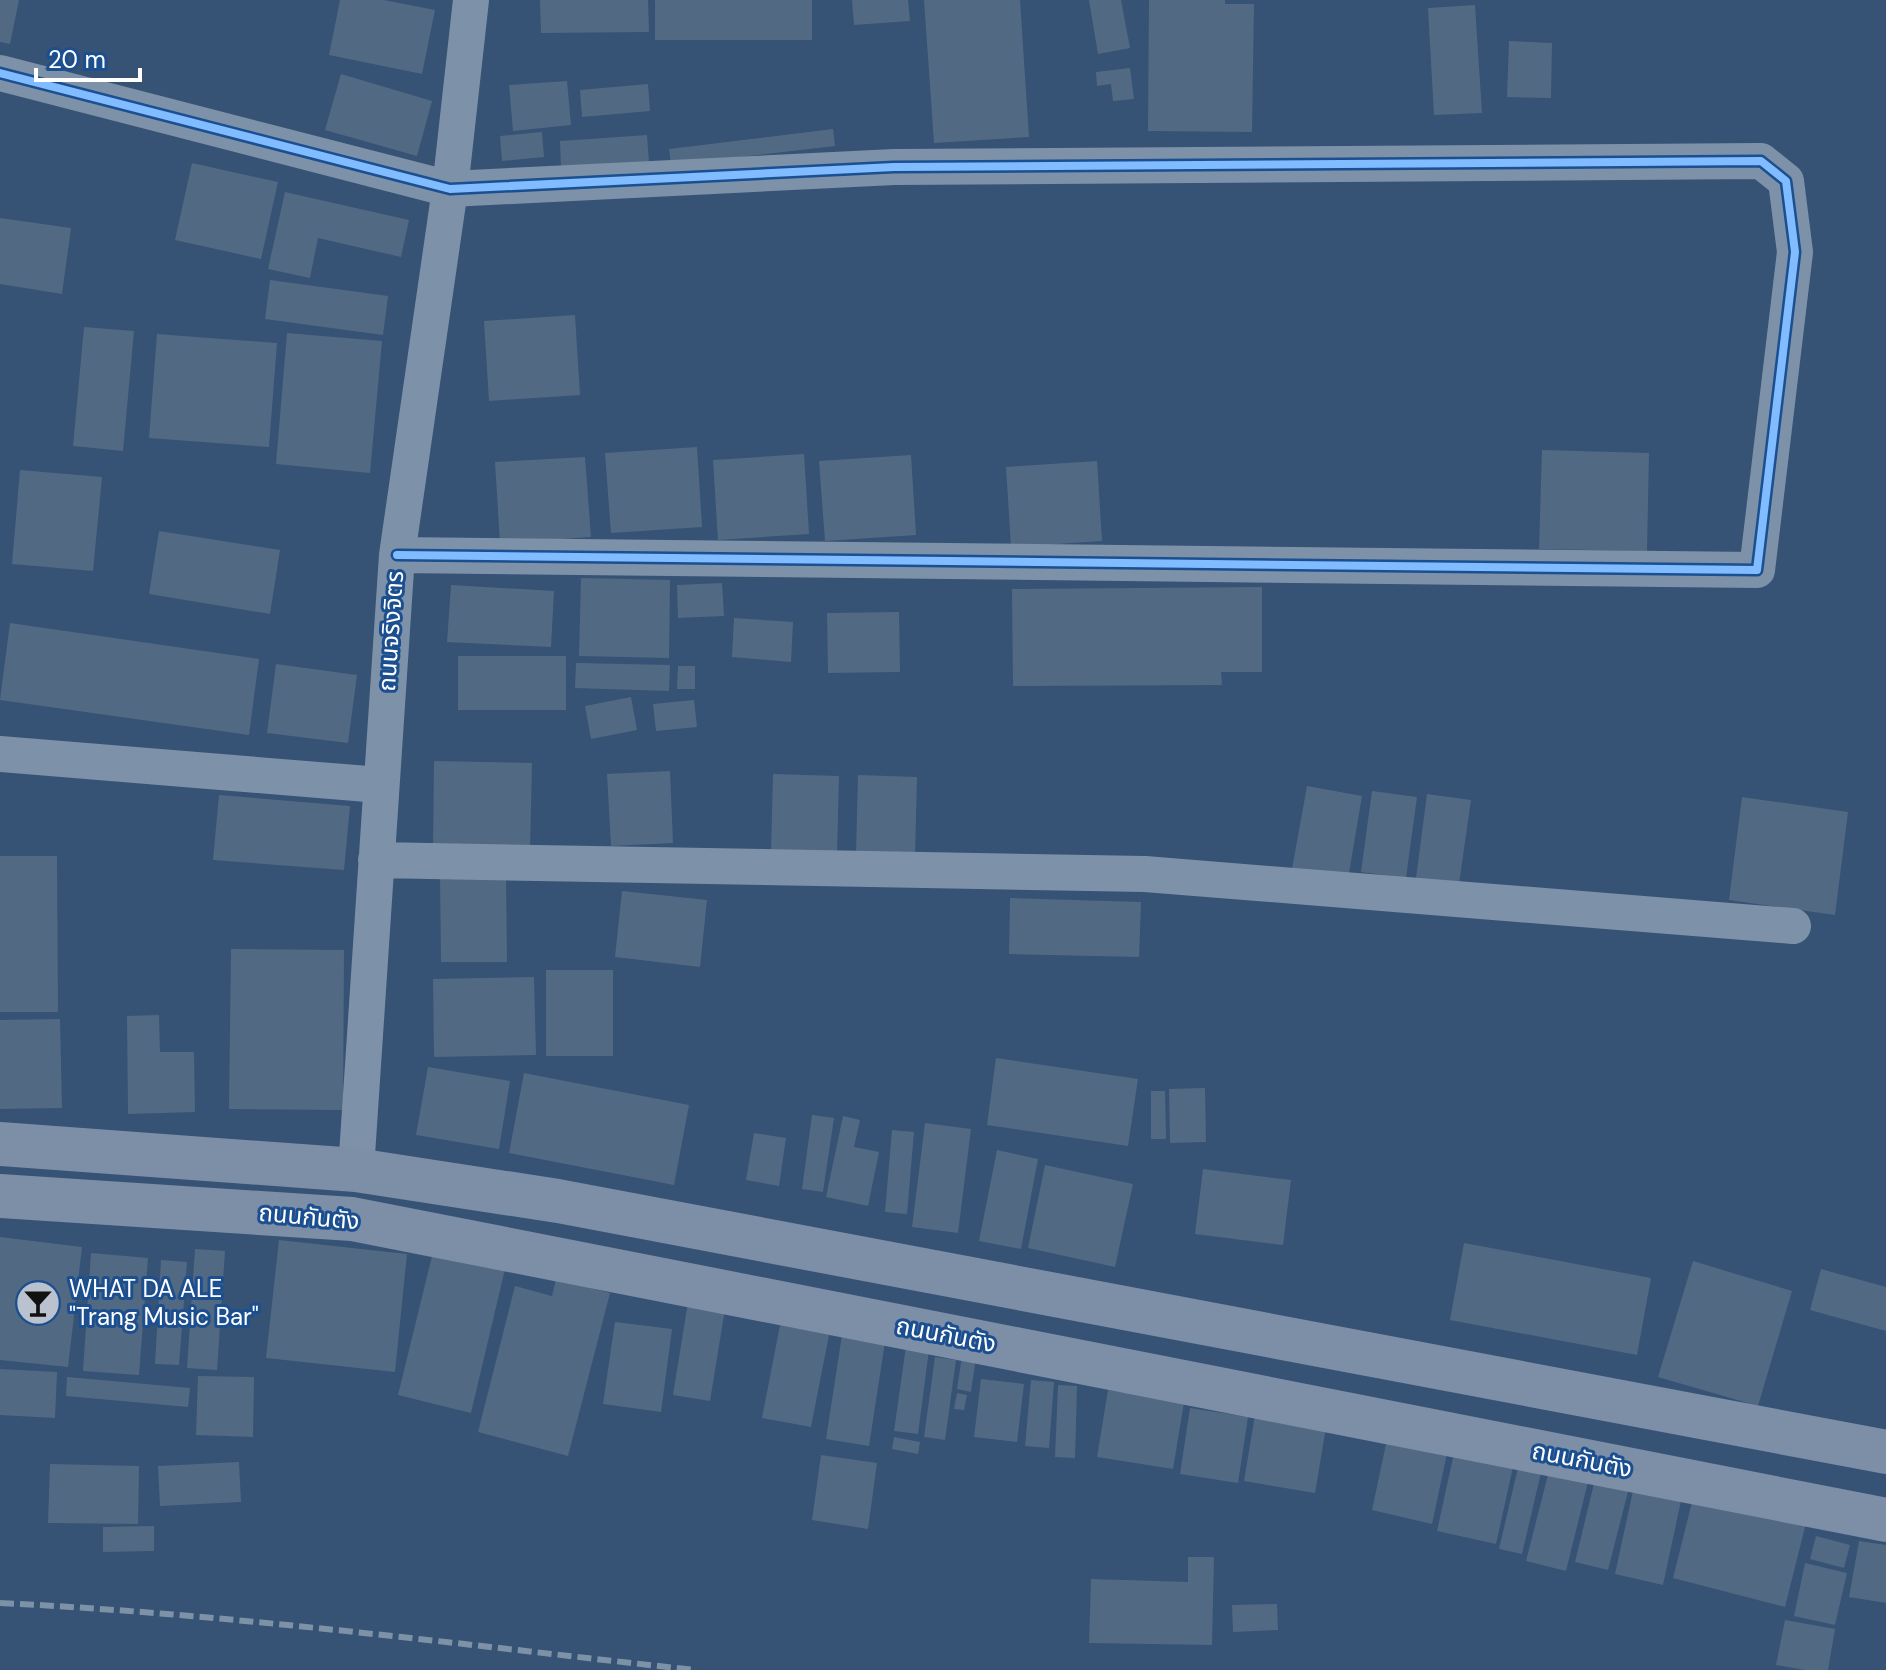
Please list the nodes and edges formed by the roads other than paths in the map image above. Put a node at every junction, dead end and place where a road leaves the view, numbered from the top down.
1 (469, 1) edge
2 (0, 73) edge
3 (450, 189) junction
4 (397, 555) junction
5 (0, 754) edge
6 (380, 785) junction
7 (376, 860) junction
8 (1793, 926) dead end
9 (0, 1144) edge
10 (356, 1170) junction
11 (0, 1196) edge
12 (352, 1219) junction
13 (970, 1279) junction
14 (961, 1338) junction
15 (1550, 1388) junction
16 (1538, 1452) junction
17 (1886, 1452) edge
18 (1886, 1520) edge

1 - 3 street, ถนนจริงจิตร
2 - 3 street
3 - 4 street, ถนนจริงจิตร
3 - 4 street
4 - 6 street, ถนนจริงจิตร
5 - 6 street
6 - 7 street, ถนนจริงจิตร
7 - 8 street
7 - 10 street, ถนนจริงจิตร
9 - 10 main road, ถนนกันตัง
10 - 12 main road
10 - 13 main road, ถนนกันตัง
11 - 12 main road, ถนนกันตัง
12 - 14 main road, ถนนกันตัง
13 - 14 main road
13 - 15 main road, ถนนกันตัง
14 - 16 main road, ถนนกันตัง
15 - 16 main road
15 - 17 main road, ถนนกันตัง
16 - 18 main road, ถนนกันตัง

